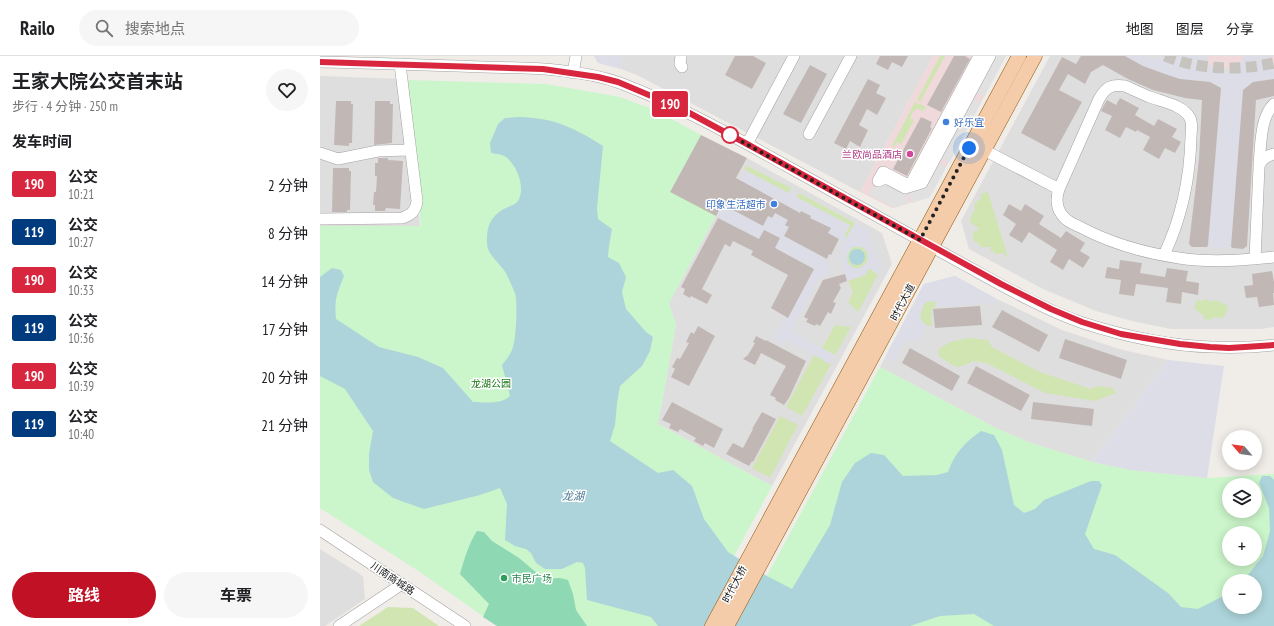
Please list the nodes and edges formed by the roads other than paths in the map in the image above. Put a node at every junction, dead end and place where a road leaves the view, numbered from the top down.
1 (576, 56) edge
2 (794, 56) edge
3 (851, 56) edge
4 (979, 56) edge
5 (990, 56) edge
6 (1019, 56) edge
7 (1035, 56) edge
8 (403, 61) edge
9 (320, 62) edge
10 (573, 73) junction
11 (1274, 104) edge
12 (809, 134) dead end
13 (410, 143) junction
14 (747, 144) junction
15 (984, 150) junction
16 (320, 153) edge
17 (1274, 154) edge
18 (1259, 164) junction
19 (1059, 189) junction
20 (320, 219) edge
21 (926, 243) junction
22 (1164, 255) junction
23 (1274, 257) edge
24 (1255, 259) junction
25 (1274, 345) edge
26 (320, 530) edge
27 (763, 545) junction
28 (402, 584) junction
29 (339, 626) edge
30 (465, 626) edge
31 (712, 626) edge
32 (727, 626) edge

1 - 10 street
2 - 14 street
3 - 12 street
4 - 5 street
6 - 21 main road, 时代大道
7 - 15 main road, 时代大道
8 - 9 street
8 - 10 street
8 - 13 street
10 - 14 street
11 - 18 street
13 - 16 street
13 - 20 street
14 - 21 street
15 - 19 street
15 - 21 main road, 时代大道
17 - 18 street
18 - 24 street
19 - 22 street
19 - 22 street
21 - 25 street
21 - 27 main road, 时代大道
22 - 24 street
23 - 24 street
26 - 28 street, 川南商城路
27 - 31 main road, 时代大桥
27 - 32 main road, 时代大桥
28 - 29 street
28 - 30 street, 川南商城路

